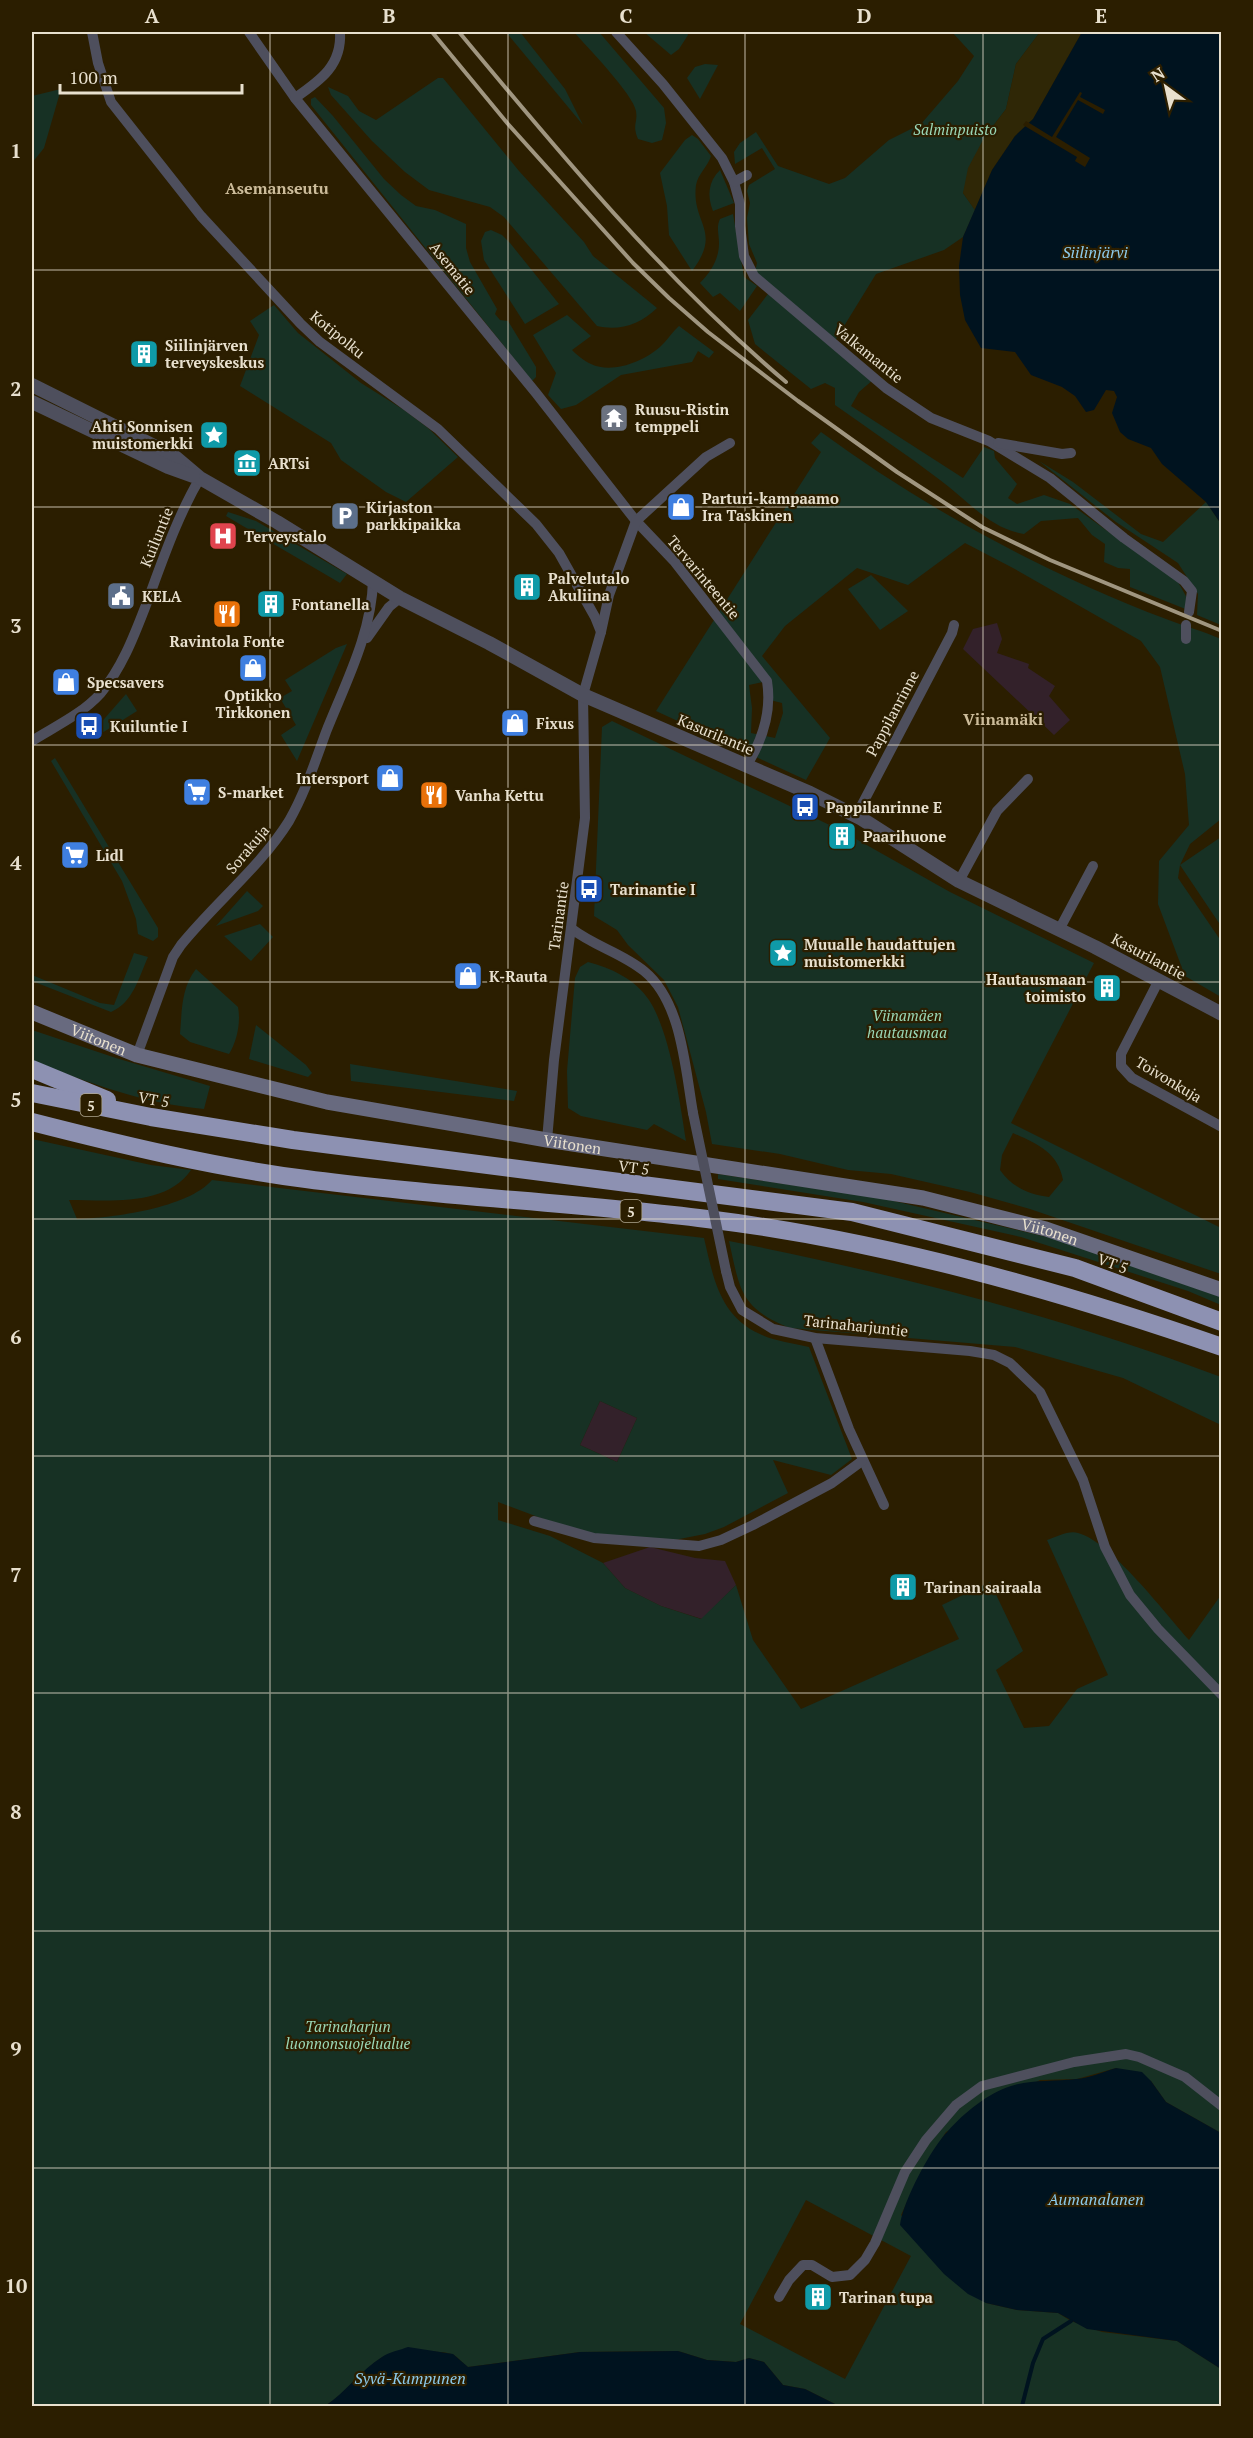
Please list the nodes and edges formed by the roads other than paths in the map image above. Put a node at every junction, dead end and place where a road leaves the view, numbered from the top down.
1 (93, 32) edge
2 (249, 32) edge
3 (340, 32) edge
4 (616, 32) edge
5 (296, 99) junction
6 (747, 175) dead end
7 (734, 182) junction
8 (32, 385) edge
9 (32, 402) edge
10 (989, 441) junction
11 (730, 443) dead end
12 (1071, 453) dead end
13 (200, 478) junction
14 (636, 521) junction
15 (373, 580) junction
16 (400, 598) junction
17 (1189, 612) dead end
18 (954, 625) dead end
19 (1186, 625) dead end
20 (601, 633) junction
21 (1186, 639) dead end
22 (360, 648) junction
23 (583, 695) junction
24 (32, 741) edge
25 (747, 765) junction
26 (1028, 780) dead end
27 (856, 816) junction
28 (1093, 866) dead end
29 (959, 881) junction
30 (572, 929) junction
31 (1059, 930) junction
32 (1159, 980) junction
33 (32, 1012) edge
34 (1221, 1014) edge
35 (137, 1056) junction
36 (32, 1069) edge
37 (32, 1093) edge
38 (151, 1117) junction
39 (32, 1122) edge
40 (1221, 1127) edge
41 (547, 1140) junction
42 (1221, 1290) edge
43 (1221, 1322) edge
44 (815, 1338) junction
45 (1221, 1347) edge
46 (862, 1461) junction
47 (884, 1505) dead end
48 (534, 1521) dead end
49 (1221, 1695) edge
50 (1221, 2106) edge
51 (780, 2297) dead end

1 - 20 street, Kotipolku
2 - 5 street, Asematie
3 - 5 street
4 - 7 street, Valkamantie
5 - 14 street, Asematie
6 - 7 street
7 - 10 street, Valkamantie
8 - 13 street, Kasurilantie
9 - 13 street, Kasurilantie
10 - 12 street
10 - 17 street, Valkamantie
11 - 14 street
13 - 15 street, Kasurilantie
13 - 24 street, Kuiluntie
14 - 20 street, Tarinantie
14 - 25 street, Tervarinteentie
15 - 16 street, Kasurilantie
15 - 22 street, Sorakuja
16 - 22 street, Sorakuja
16 - 23 street, Kasurilantie
18 - 27 street, Pappilanrinne
19 - 21 street
20 - 23 street, Tarinantie
22 - 35 street, Sorakuja
23 - 25 street, Kasurilantie
23 - 30 street, Tarinantie
25 - 27 street, Kasurilantie
26 - 29 street
27 - 29 street, Kasurilantie
28 - 31 street
29 - 31 street, Kasurilantie
30 - 41 street, Tarinantie
30 - 44 street, Tarinaharjuntie, bridge
31 - 32 street, Kasurilantie
32 - 34 street, Kasurilantie
32 - 40 street, Toivonkuja
33 - 35 main road, Viitonen
35 - 41 main road, Viitonen
36 - 38 highway
37 - 38 highway, VT 5 / 5
38 - 43 highway, VT 5 / 5
39 - 45 highway, 5
41 - 42 main road, Viitonen
44 - 46 street
44 - 49 street, Tarinaharjuntie
46 - 47 street
46 - 48 street
50 - 51 street

